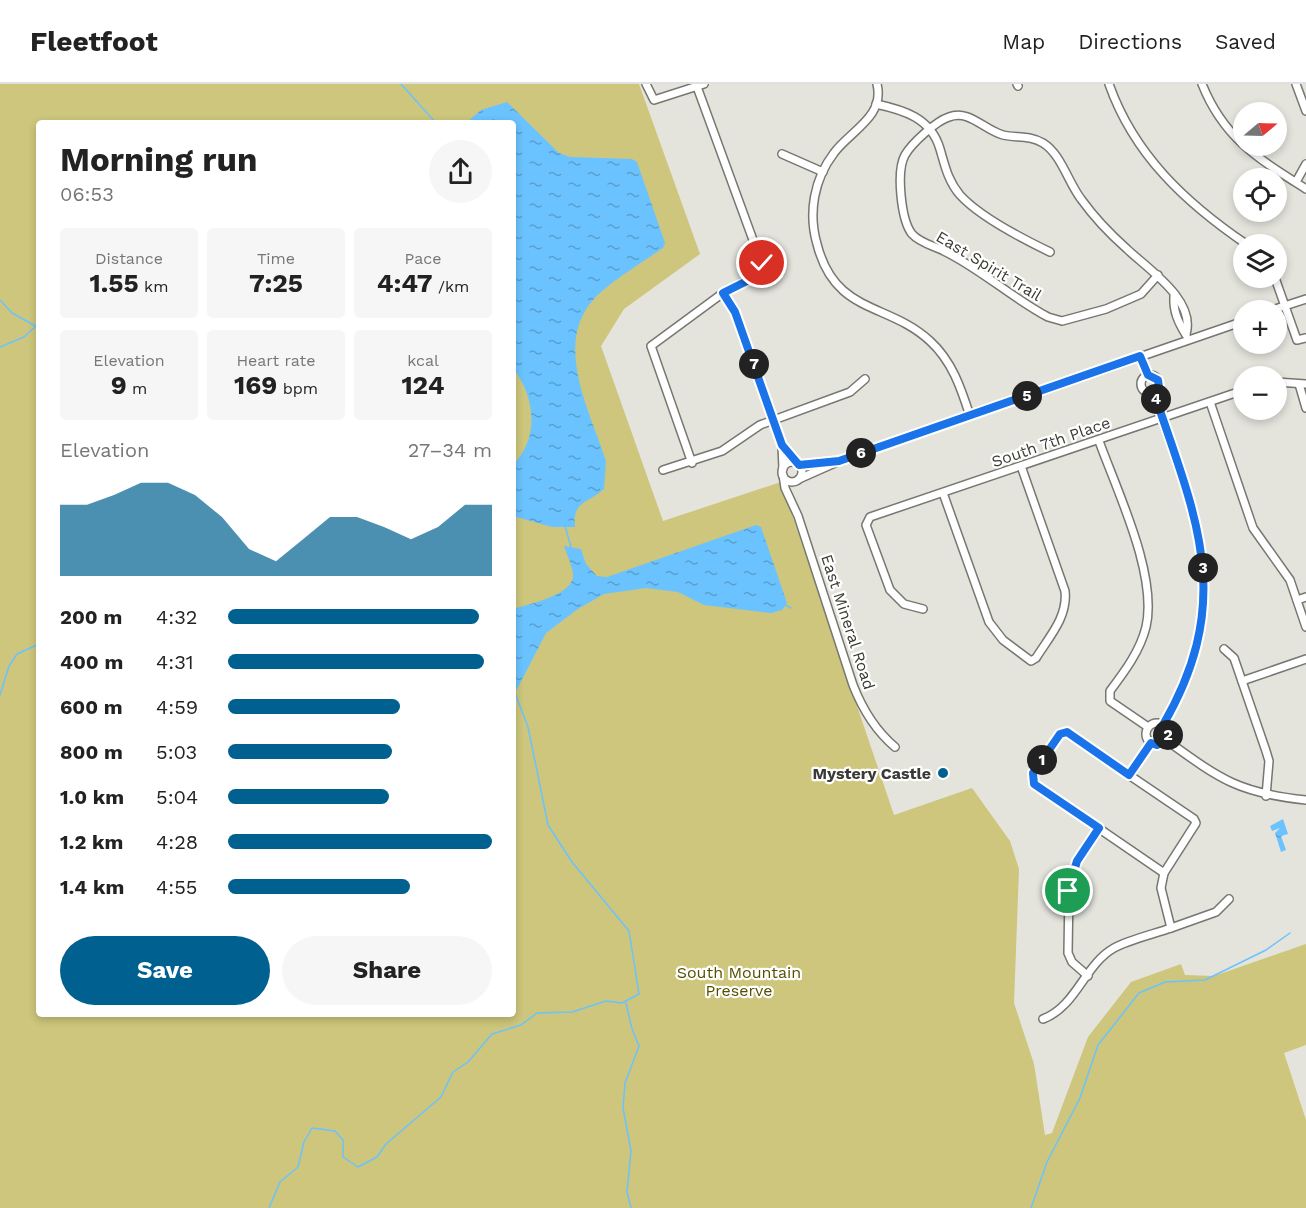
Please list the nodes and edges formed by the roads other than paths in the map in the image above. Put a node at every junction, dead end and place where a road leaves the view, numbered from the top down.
1 (646, 84) edge
2 (877, 84) edge
3 (1109, 84) edge
4 (1202, 84) edge
5 (1296, 84) edge
6 (699, 85) edge
7 (876, 104) junction
8 (1306, 111) edge
9 (931, 130) junction
10 (782, 154) dead end
11 (1306, 164) edge
12 (823, 172) junction
13 (1296, 183) junction
14 (1306, 189) edge
15 (1233, 235) edge
16 (1050, 252) dead end
17 (1158, 275) junction
18 (723, 293) junction
19 (1306, 299) edge
20 (1287, 306) edge
21 (1287, 308) edge
22 (1233, 324) edge
23 (1187, 337) junction
24 (1303, 339) edge
25 (1140, 356) junction
26 (1148, 375) junction
27 (865, 379) dead end
28 (1287, 383) edge
29 (1303, 384) edge
30 (1154, 393) junction
31 (1233, 394) edge
32 (1210, 402) junction
33 (1306, 408) edge
34 (970, 416) junction
35 (1162, 418) junction
36 (773, 419) junction
37 (1099, 441) junction
38 (782, 445) junction
39 (839, 461) junction
40 (692, 463) junction
41 (798, 464) junction
42 (1021, 466) junction
43 (663, 470) dead end
44 (783, 472) junction
45 (796, 480) junction
46 (943, 493) junction
47 (790, 497) junction
48 (1306, 597) edge
49 (1297, 600) junction
50 (923, 609) dead end
51 (1306, 627) edge
52 (1224, 649) dead end
53 (1306, 658) edge
54 (1242, 681) junction
55 (1163, 725) junction
56 (1148, 727) junction
57 (1166, 740) junction
58 (1151, 743) junction
59 (895, 747) dead end
60 (1129, 775) junction
61 (1266, 796) junction
62 (1306, 800) edge
63 (1099, 828) junction
64 (1164, 873) junction
65 (1228, 899) dead end
66 (1171, 928) junction
67 (1088, 976) junction
68 (1043, 1019) dead end

1 - 6 street
2 - 7 street
3 - 15 street
4 - 13 street
5 - 8 street
6 - 18 street
7 - 9 street
7 - 12 street
9 - 16 street
9 - 17 street, East Spirit Trail
9 - 17 street, East Spirit Trail
10 - 12 street
11 - 13 street
12 - 34 street
13 - 14 street
17 - 23 street
18 - 36 street, East Mineral Road
18 - 40 street
19 - 20 street
21 - 24 street
22 - 23 street
23 - 25 street
25 - 26 street
25 - 34 street
26 - 30 street
26 - 30 street
27 - 36 street
28 - 29 street
29 - 33 street
30 - 35 street
31 - 32 street, South 7th Place
32 - 35 street, South 7th Place
32 - 49 street
34 - 39 street
35 - 37 street, South 7th Place
35 - 55 street
36 - 38 street, East Mineral Road
36 - 40 street
37 - 42 street, South 7th Place
37 - 56 street
38 - 41 street, East Mineral Road
38 - 44 street, East Mineral Road
39 - 41 street
39 - 45 street
40 - 43 street
41 - 44 street
41 - 45 street, East Mineral Road
42 - 46 street, South 7th Place
42 - 46 street
44 - 45 street
44 - 47 street, East Mineral Road
45 - 47 street, East Mineral Road
46 - 50 street, South 7th Place
47 - 59 street, East Mineral Road
48 - 49 street
49 - 51 street
52 - 54 street
53 - 54 street
54 - 61 street
55 - 56 street
55 - 57 street
56 - 58 street
57 - 58 street
57 - 61 street
58 - 60 street
60 - 63 street
60 - 64 street
61 - 62 street
63 - 64 street
63 - 67 street
64 - 66 street
65 - 66 street
66 - 67 street
67 - 68 street

